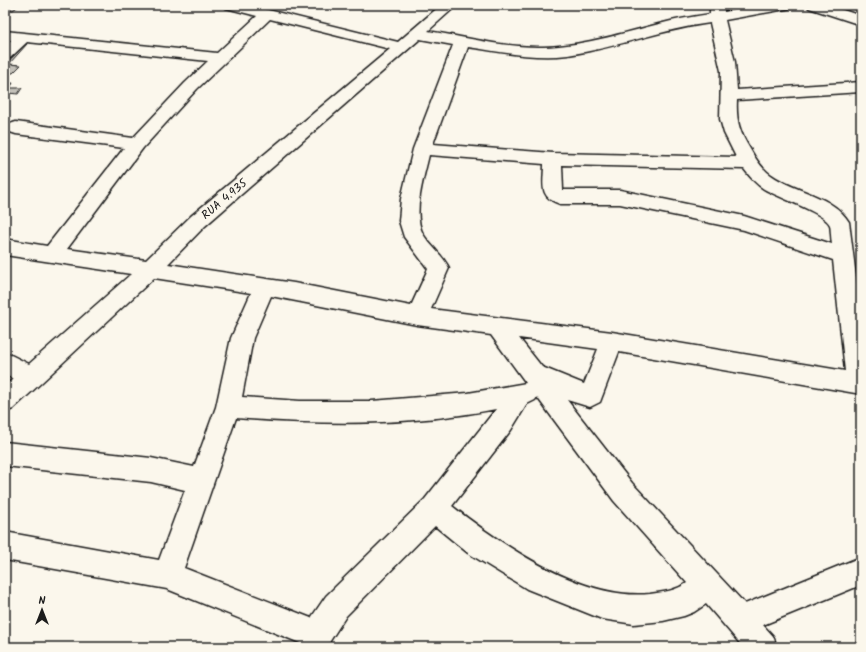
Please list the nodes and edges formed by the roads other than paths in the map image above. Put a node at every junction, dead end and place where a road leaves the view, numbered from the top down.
1 (231, 5) edge
2 (450, 5) edge
3 (786, 5) edge
4 (814, 5) edge
5 (716, 11) edge
6 (267, 14) junction
7 (861, 21) edge
8 (417, 34) junction
9 (5, 35) edge
10 (23, 37) junction
11 (462, 42) junction
12 (402, 47) junction
13 (5, 55) edge
14 (220, 58) junction
15 (861, 87) edge
16 (730, 95) junction
17 (16, 128) dead end
18 (137, 144) junction
19 (422, 149) junction
20 (553, 159) junction
21 (749, 163) junction
22 (5, 247) edge
23 (53, 254) junction
24 (844, 256) junction
25 (150, 269) junction
26 (265, 287) junction
27 (418, 316) junction
28 (497, 326) junction
29 (612, 341) junction
30 (5, 362) edge
31 (30, 378) junction
32 (539, 381) junction
33 (859, 383) edge
34 (519, 395) junction
35 (5, 401) edge
36 (228, 407) junction
37 (5, 454) edge
38 (201, 481) junction
39 (434, 508) junction
40 (5, 546) edge
41 (861, 572) edge
42 (168, 575) junction
43 (707, 586) junction
44 (740, 620) junction
45 (316, 641) edge
46 (762, 647) edge

1 - 6 street
2 - 8 street, RUA 4.935
3 - 5 street
4 - 7 street
5 - 11 street
5 - 16 street
6 - 12 street
6 - 14 street
8 - 11 street
8 - 12 street, RUA 4.935
9 - 10 street
10 - 13 street
10 - 14 street
11 - 19 street
12 - 25 street, RUA 4.935
14 - 18 street
15 - 16 street
16 - 21 street
17 - 18 street
18 - 23 street
19 - 20 street
19 - 27 street
20 - 21 street
20 - 24 street
21 - 24 street
22 - 23 street
23 - 25 street
24 - 33 street
25 - 26 street
25 - 31 street, RUA 4.935
26 - 27 street
26 - 36 street
27 - 28 street
28 - 29 street
28 - 32 street
29 - 32 street
29 - 33 street
30 - 31 street
31 - 35 street, RUA 4.935
32 - 34 street
32 - 43 street
34 - 36 street
34 - 39 street
36 - 38 street
37 - 38 street
38 - 42 street
39 - 43 street
39 - 45 street
40 - 42 street
41 - 44 street
42 - 45 street
43 - 44 street
44 - 46 street

